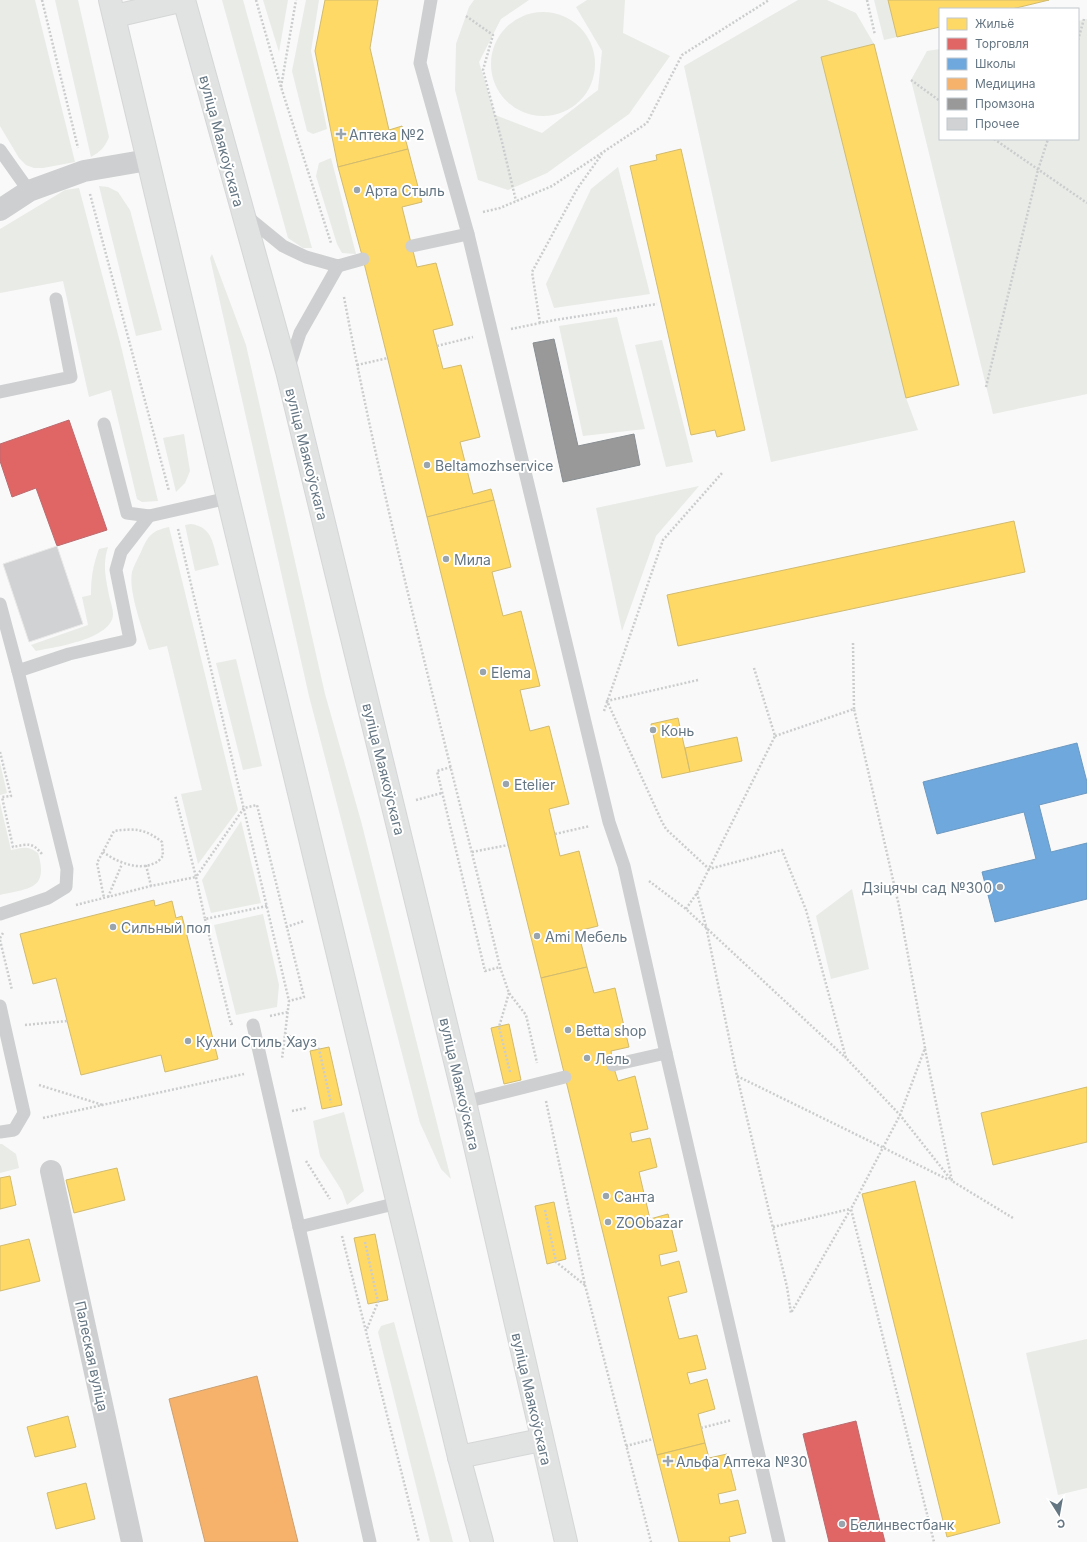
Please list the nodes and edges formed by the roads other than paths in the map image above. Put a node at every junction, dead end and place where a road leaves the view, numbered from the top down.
1 (184, 0) edge
2 (431, 0) edge
3 (113, 8) edge
4 (0, 150) edge
5 (148, 160) junction
6 (29, 191) junction
7 (0, 210) edge
8 (242, 213) junction
9 (468, 234) junction
10 (412, 246) dead end
11 (363, 259) dead end
12 (338, 266) junction
13 (56, 299) dead end
14 (287, 371) junction
15 (0, 392) edge
16 (104, 424) dead end
17 (228, 498) junction
18 (149, 516) junction
19 (0, 604) edge
20 (18, 671) junction
21 (0, 914) edge
22 (0, 1006) edge
23 (253, 1025) dead end
24 (666, 1053) junction
25 (614, 1065) dead end
26 (565, 1077) dead end
27 (465, 1102) junction
28 (0, 1132) edge
29 (51, 1171) dead end
30 (398, 1203) junction
31 (299, 1228) junction
32 (541, 1440) junction
33 (459, 1457) junction
34 (132, 1542) edge
35 (370, 1542) edge
36 (482, 1542) edge
37 (566, 1542) edge
38 (779, 1542) edge

1 - 3 main road
1 - 8 main road, вуліца Маякоўскага
2 - 9 lane
3 - 5 main road
4 - 6 lane
5 - 6 street
5 - 17 main road
6 - 7 street
8 - 12 lane
8 - 14 main road, вуліца Маякоўскага
9 - 10 lane
9 - 24 lane
11 - 12 lane
12 - 14 lane
13 - 15 lane
14 - 27 main road, вуліца Маякоўскага
16 - 18 lane
17 - 18 lane
17 - 30 main road
18 - 20 lane
19 - 20 lane
20 - 21 lane
22 - 28 lane
23 - 31 lane
24 - 25 lane
24 - 38 lane
26 - 27 lane
27 - 32 main road, вуліца Маякоўскага
29 - 34 street, Палеская вуліца
30 - 31 lane
30 - 33 main road
31 - 35 lane
32 - 33 main road
32 - 37 main road, вуліца Маякоўскага
33 - 36 main road

